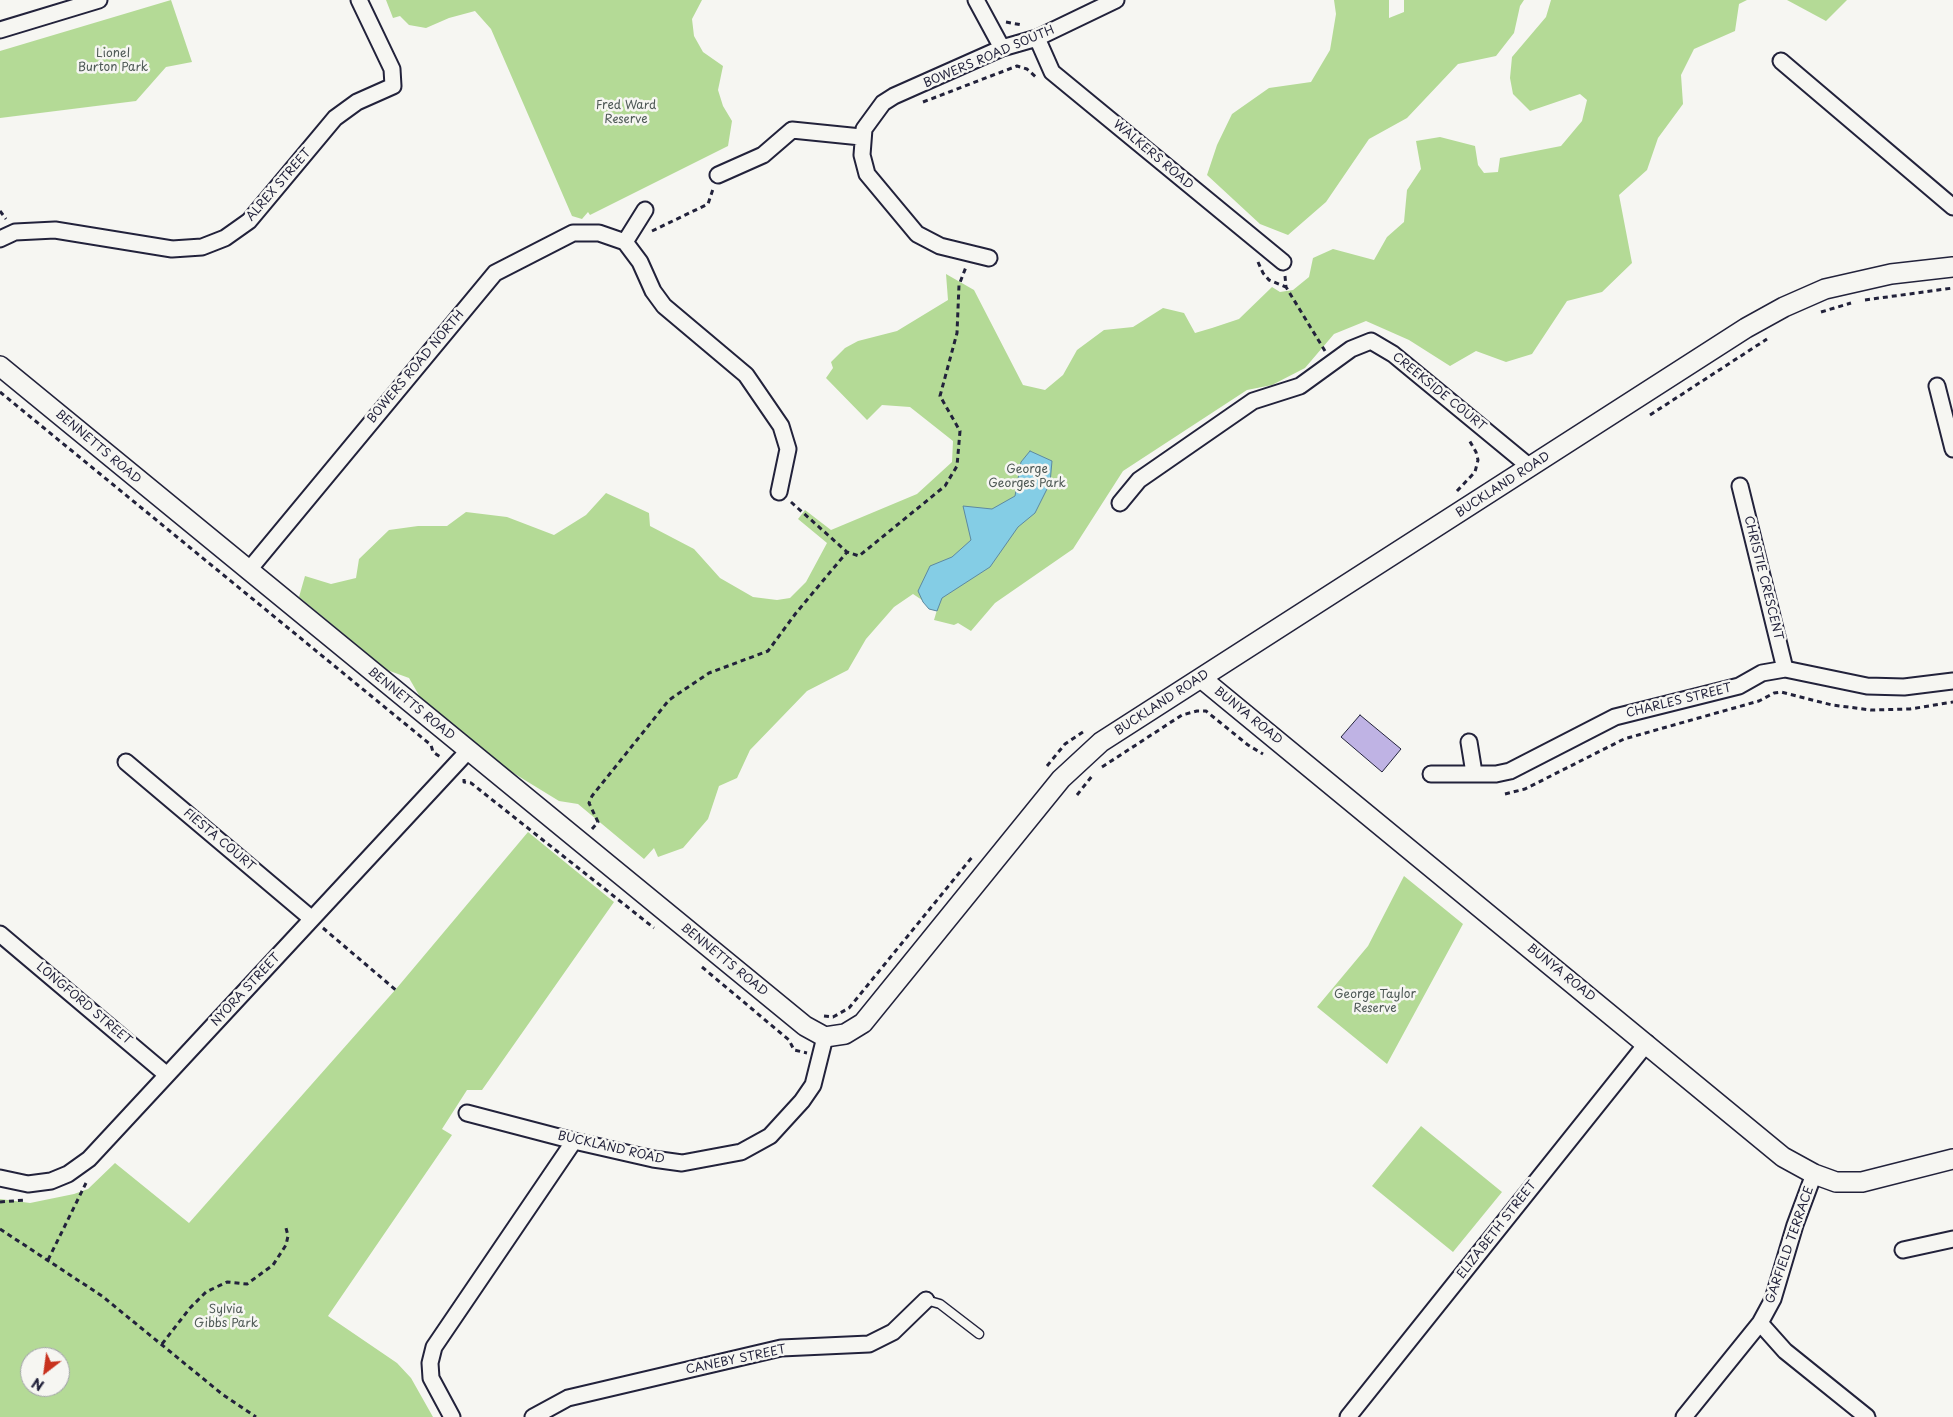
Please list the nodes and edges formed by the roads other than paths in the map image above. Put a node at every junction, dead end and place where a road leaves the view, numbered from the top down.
1 (99, 0) edge
2 (359, 0) edge
3 (976, 0) edge
4 (1116, 0) edge
5 (0, 30) edge
6 (1037, 38) junction
7 (1002, 48) junction
8 (1780, 61) dead end
9 (861, 137) junction
10 (718, 175) road end
11 (1953, 207) edge
12 (645, 210) dead end
13 (628, 236) junction
14 (0, 239) edge
15 (989, 258) dead end
16 (1283, 262) dead end
17 (1953, 267) edge
18 (0, 366) edge
19 (1937, 386) dead end
20 (1953, 449) edge
21 (1530, 467) junction
22 (1740, 486) dead end
23 (779, 492) road end
24 (1120, 503) dead end
25 (248, 571) junction
26 (1785, 669) junction
27 (1201, 678) junction
28 (1953, 680) edge
29 (1469, 742) dead end
30 (468, 751) junction
31 (126, 762) dead end
32 (1474, 773) junction
33 (1431, 774) dead end
34 (312, 919) junction
35 (0, 934) edge
36 (825, 1037) junction
37 (1647, 1043) junction
38 (167, 1074) junction
39 (467, 1113) dead end
40 (574, 1141) junction
41 (1953, 1159) edge
42 (1814, 1174) junction
43 (0, 1178) edge
44 (1953, 1239) edge
45 (1903, 1250) dead end
46 (926, 1300) joint
47 (1760, 1323) junction
48 (979, 1334) dead end
49 (452, 1417) edge
50 (533, 1417) edge
51 (1348, 1417) edge
52 (1684, 1417) edge
53 (1867, 1417) edge

1 - 5 street
2 - 14 street, ALREX STREET
3 - 7 street
4 - 6 street, BOWERS ROAD SOUTH
6 - 7 street, BOWERS ROAD SOUTH
6 - 16 street, WALKERS ROAD
7 - 9 street, BOWERS ROAD SOUTH
8 - 11 street
9 - 10 street
9 - 15 street
12 - 13 street
13 - 23 street
13 - 25 street, BOWERS ROAD NORTH
17 - 21 street, BUCKLAND ROAD
18 - 25 street, BENNETTS ROAD
19 - 20 street
21 - 24 street, CREEKSIDE COURT
21 - 27 street, BUCKLAND ROAD
22 - 26 street, CHRISTIE CRESCENT
25 - 30 street, BENNETTS ROAD
26 - 28 street, CHARLES STREET
26 - 32 street, CHARLES STREET
27 - 36 street, BUCKLAND ROAD
27 - 37 street, BUNYA ROAD
29 - 32 street
30 - 34 street, NYORA STREET
30 - 36 street, BENNETTS ROAD
31 - 34 street, FIESTA COURT
32 - 33 street, CHARLES STREET
34 - 38 street, NYORA STREET
35 - 38 street, LONGFORD STREET
36 - 40 street, BUCKLAND ROAD
37 - 42 street, BUNYA ROAD
37 - 51 street, ELIZABETH STREET
38 - 43 street, NYORA STREET
39 - 40 street, BUCKLAND ROAD
40 - 49 street
41 - 42 street, BUNYA ROAD
42 - 47 street, GARFIELD TERRACE
44 - 45 street
46 - 48 lane, CANEBY STREET
46 - 50 street, CANEBY STREET
47 - 52 street, GARFIELD TERRACE
47 - 53 street

